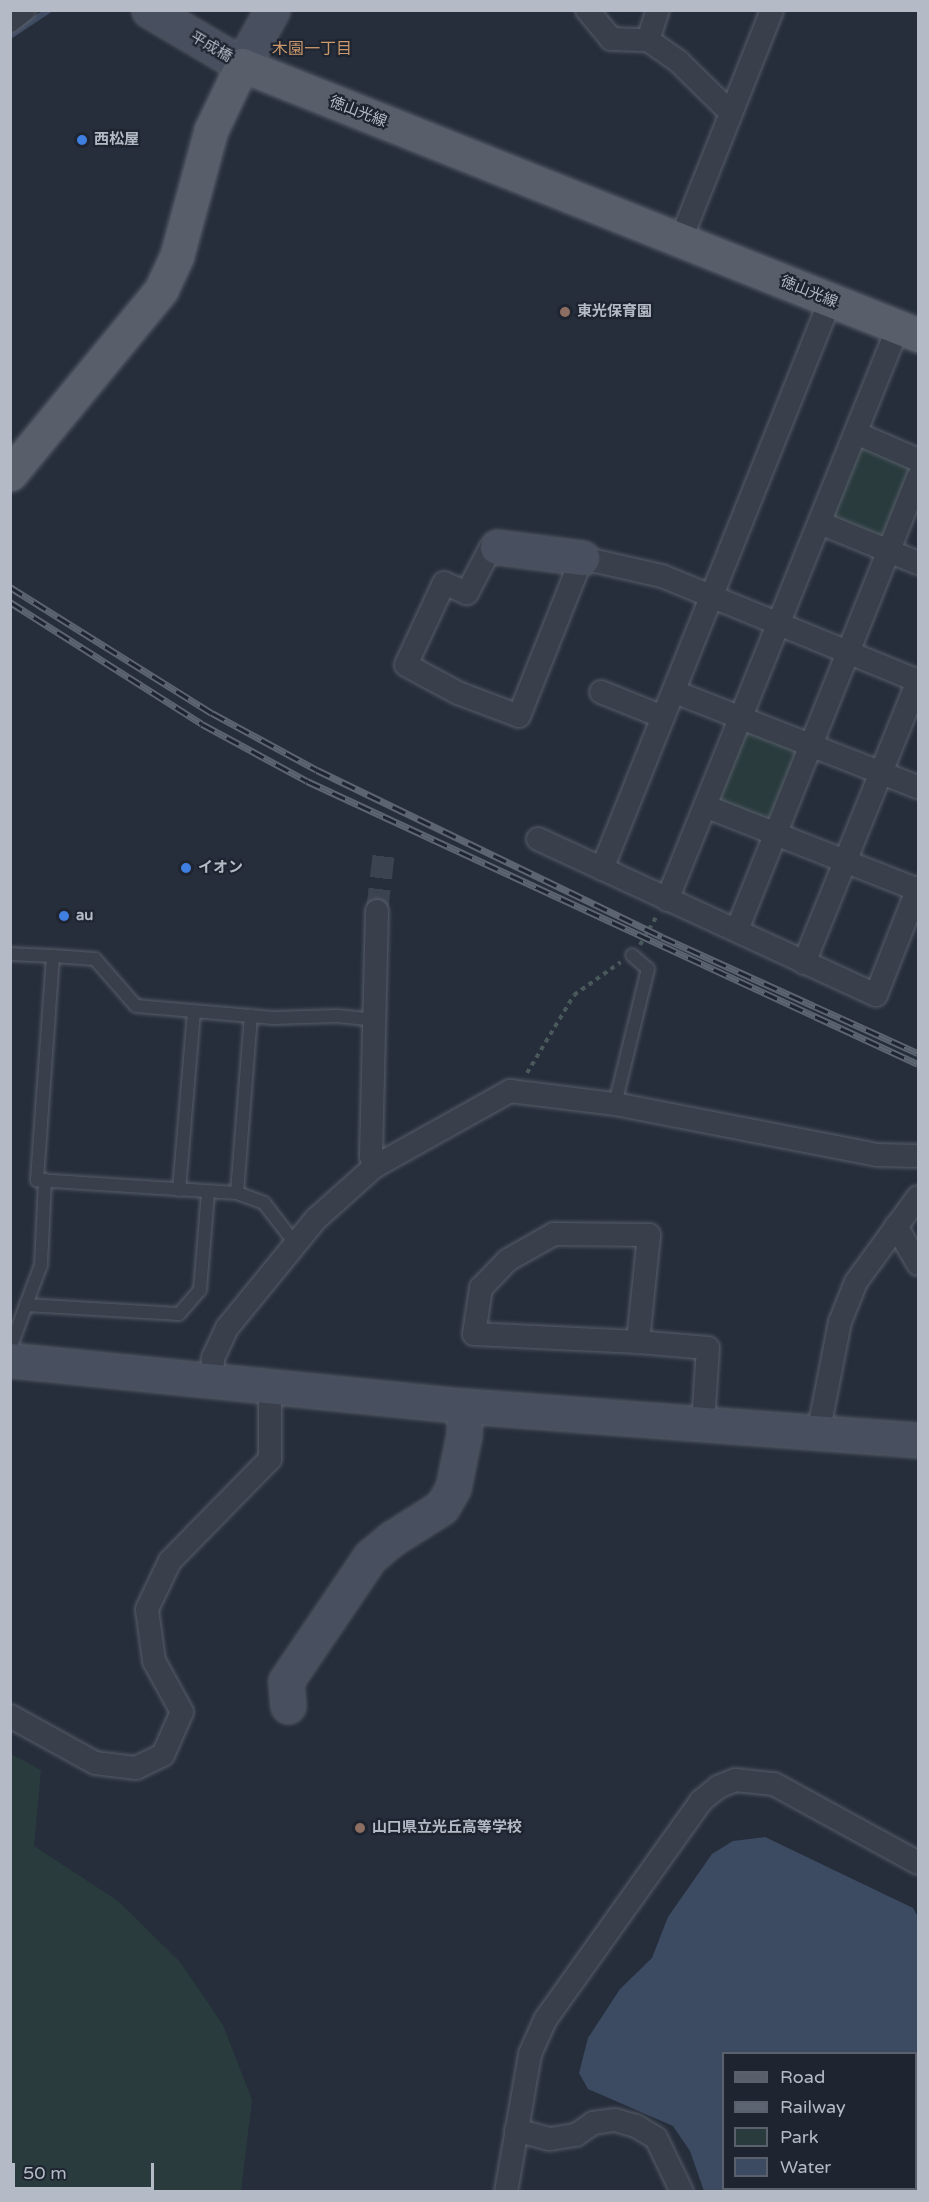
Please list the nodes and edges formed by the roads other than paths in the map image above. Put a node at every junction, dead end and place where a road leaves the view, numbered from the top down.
1 (24, 10) edge
2 (149, 10) edge
3 (272, 10) edge
4 (587, 10) edge
5 (658, 10) edge
6 (772, 10) edge
7 (10, 21) edge
8 (648, 40) junction
9 (242, 65) junction
10 (733, 109) junction
11 (681, 238) junction
12 (830, 301) junction
13 (908, 331) edge
14 (856, 433) junction
15 (918, 460) edge
16 (10, 474) edge
17 (918, 477) edge
18 (820, 524) junction
19 (497, 547) joint
20 (888, 552) junction
21 (582, 558) junction
22 (918, 563) edge
23 (711, 597) junction
24 (777, 624) junction
25 (847, 652) junction
26 (918, 681) edge
27 (602, 692) dead end
28 (675, 692) junction
29 (663, 717) junction
30 (741, 717) junction
31 (810, 746) junction
32 (880, 774) junction
33 (918, 788) edge
34 (705, 806) junction
35 (775, 834) junction
36 (538, 839) dead end
37 (844, 861) junction
38 (602, 869) junction
39 (918, 889) edge
40 (667, 900) junction
41 (377, 911) tunnel mouth
42 (737, 930) junction
43 (910, 933) edge
44 (10, 954) edge
45 (632, 955) road end
46 (52, 956) junction
47 (804, 963) junction
48 (194, 1011) junction
49 (250, 1016) junction
50 (377, 1020) junction
51 (615, 1104) junction
52 (918, 1156) edge
53 (375, 1167) junction
54 (45, 1180) junction
55 (179, 1190) junction
56 (208, 1193) junction
57 (237, 1193) junction
58 (918, 1197) edge
59 (896, 1226) junction
60 (294, 1242) junction
61 (918, 1264) edge
62 (26, 1305) junction
63 (638, 1342) junction
64 (10, 1348) edge
65 (10, 1360) edge
66 (212, 1378) junction
67 (270, 1384) junction
68 (465, 1406) junction
69 (703, 1424) junction
70 (818, 1434) junction
71 (918, 1440) edge
72 (288, 1706) dead end
73 (10, 1716) edge
74 (918, 1863) edge
75 (516, 2130) junction
76 (506, 2192) edge
77 (682, 2192) edge

1 - 7 street
2 - 9 street, 平成橋
3 - 9 street
4 - 8 street
5 - 8 street
6 - 10 street
8 - 10 street
9 - 11 main road, 徳山光線
9 - 16 main road
10 - 11 street
11 - 12 main road, 徳山光線
12 - 13 main road, 徳山光線
12 - 23 street
13 - 14 street
14 - 15 street
14 - 18 street
17 - 20 street
18 - 20 street
18 - 24 street
19 - 21 street
19 - 21 street
20 - 22 street
20 - 25 street
21 - 23 street
23 - 24 street
23 - 28 street
24 - 25 street
24 - 30 street
25 - 26 street
25 - 31 street
26 - 32 street
27 - 29 street
28 - 29 street
28 - 30 street
29 - 38 street
30 - 31 street
30 - 34 street
31 - 32 street
31 - 35 street
32 - 33 street
32 - 37 street
34 - 35 street
34 - 40 street
35 - 37 street
35 - 42 street
36 - 38 street
37 - 39 street
37 - 47 street
38 - 40 street
39 - 43 street
40 - 42 street
41 - 50 street
42 - 47 street
43 - 47 street
44 - 46 lane
45 - 51 lane
46 - 48 lane
46 - 54 lane
48 - 49 lane
48 - 55 lane
49 - 50 lane
49 - 57 lane
50 - 53 street
51 - 52 street
51 - 53 street
53 - 60 street
54 - 55 lane
54 - 62 lane
55 - 56 lane
56 - 57 lane
56 - 62 lane
57 - 60 lane
58 - 59 street
59 - 61 street
59 - 70 street
60 - 66 street
62 - 64 lane
63 - 63 street
63 - 69 street
65 - 66 street
66 - 67 street
67 - 68 street
67 - 73 street
68 - 69 street
68 - 72 street
69 - 70 street
70 - 71 street
74 - 75 street
75 - 76 street
75 - 77 street

